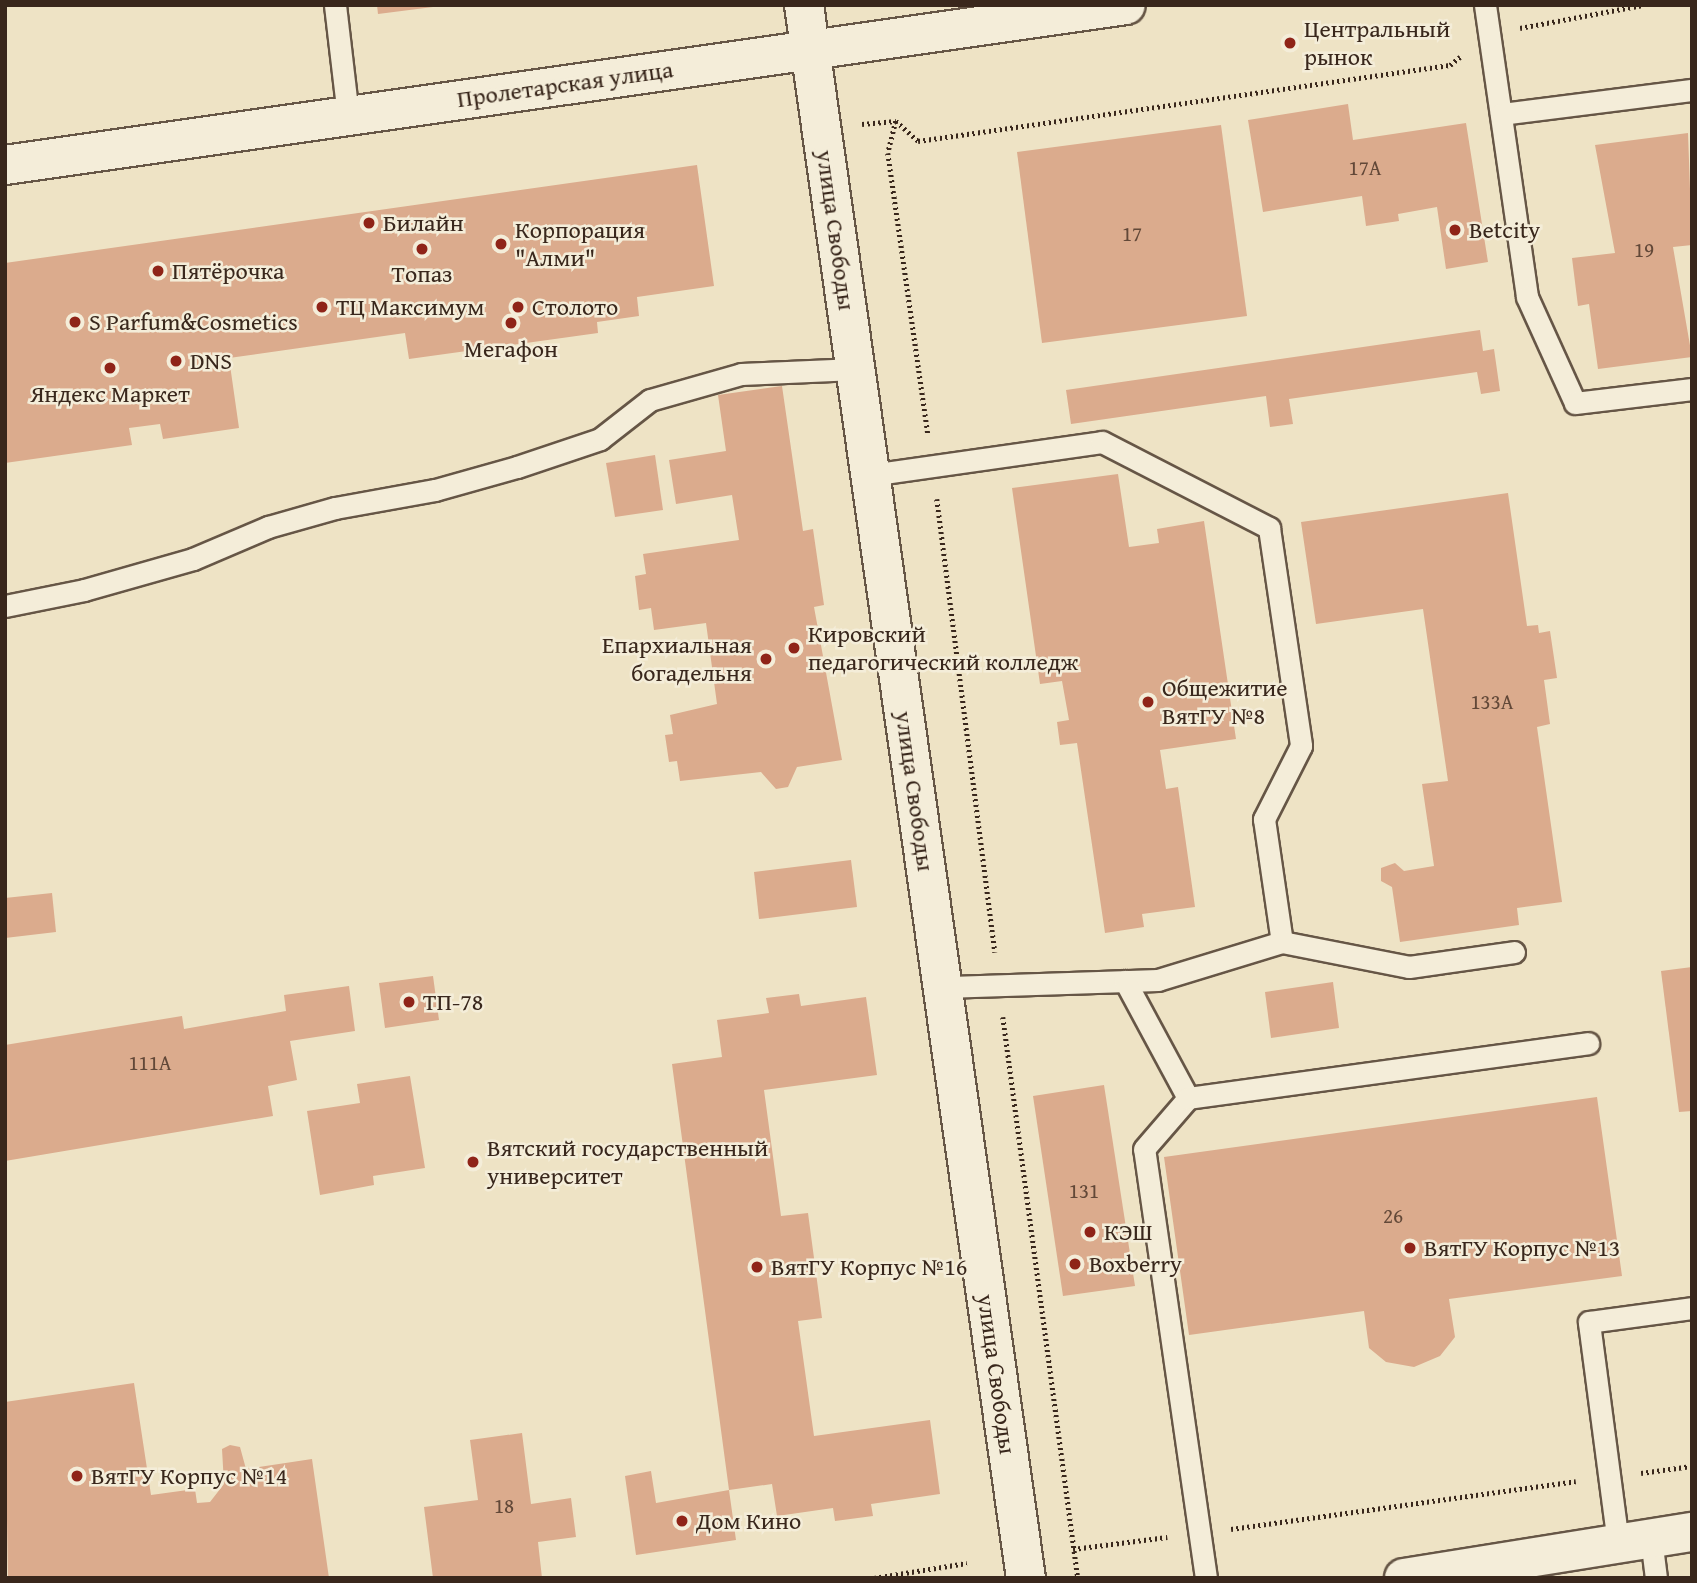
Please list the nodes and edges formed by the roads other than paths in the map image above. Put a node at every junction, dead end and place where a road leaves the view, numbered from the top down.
1 (335, 5) edge
2 (804, 5) edge
3 (1126, 5) edge
4 (1485, 5) edge
5 (811, 50) junction
6 (1692, 90) edge
7 (1501, 114) junction
8 (348, 115) junction
9 (5, 165) edge
10 (856, 369) junction
11 (1692, 389) edge
12 (871, 475) junction
13 (5, 606) edge
14 (1282, 942) junction
15 (1514, 952) dead end
16 (1125, 981) junction
17 (943, 987) junction
18 (1588, 1043) dead end
19 (1188, 1098) junction
20 (1692, 1308) edge
21 (1692, 1532) edge
22 (1635, 1541) junction
23 (1448, 1574) edge
24 (1026, 1578) edge
25 (1206, 1578) edge
26 (1404, 1578) edge
27 (1656, 1578) edge

1 - 8 lane
2 - 5 street, улица Свободы
3 - 5 street, Пролетарская улица
4 - 7 lane
5 - 8 street, Пролетарская улица
5 - 10 street, улица Свободы
6 - 7 lane
7 - 11 lane
8 - 9 street, Пролетарская улица
10 - 12 street, улица Свободы
10 - 13 lane
12 - 14 lane
12 - 17 street, улица Свободы
14 - 15 lane
14 - 16 lane
16 - 17 lane
16 - 19 lane
17 - 24 street, улица Свободы
18 - 19 lane
19 - 25 lane
20 - 22 lane
21 - 22 street
22 - 23 street
22 - 27 lane
23 - 26 street

